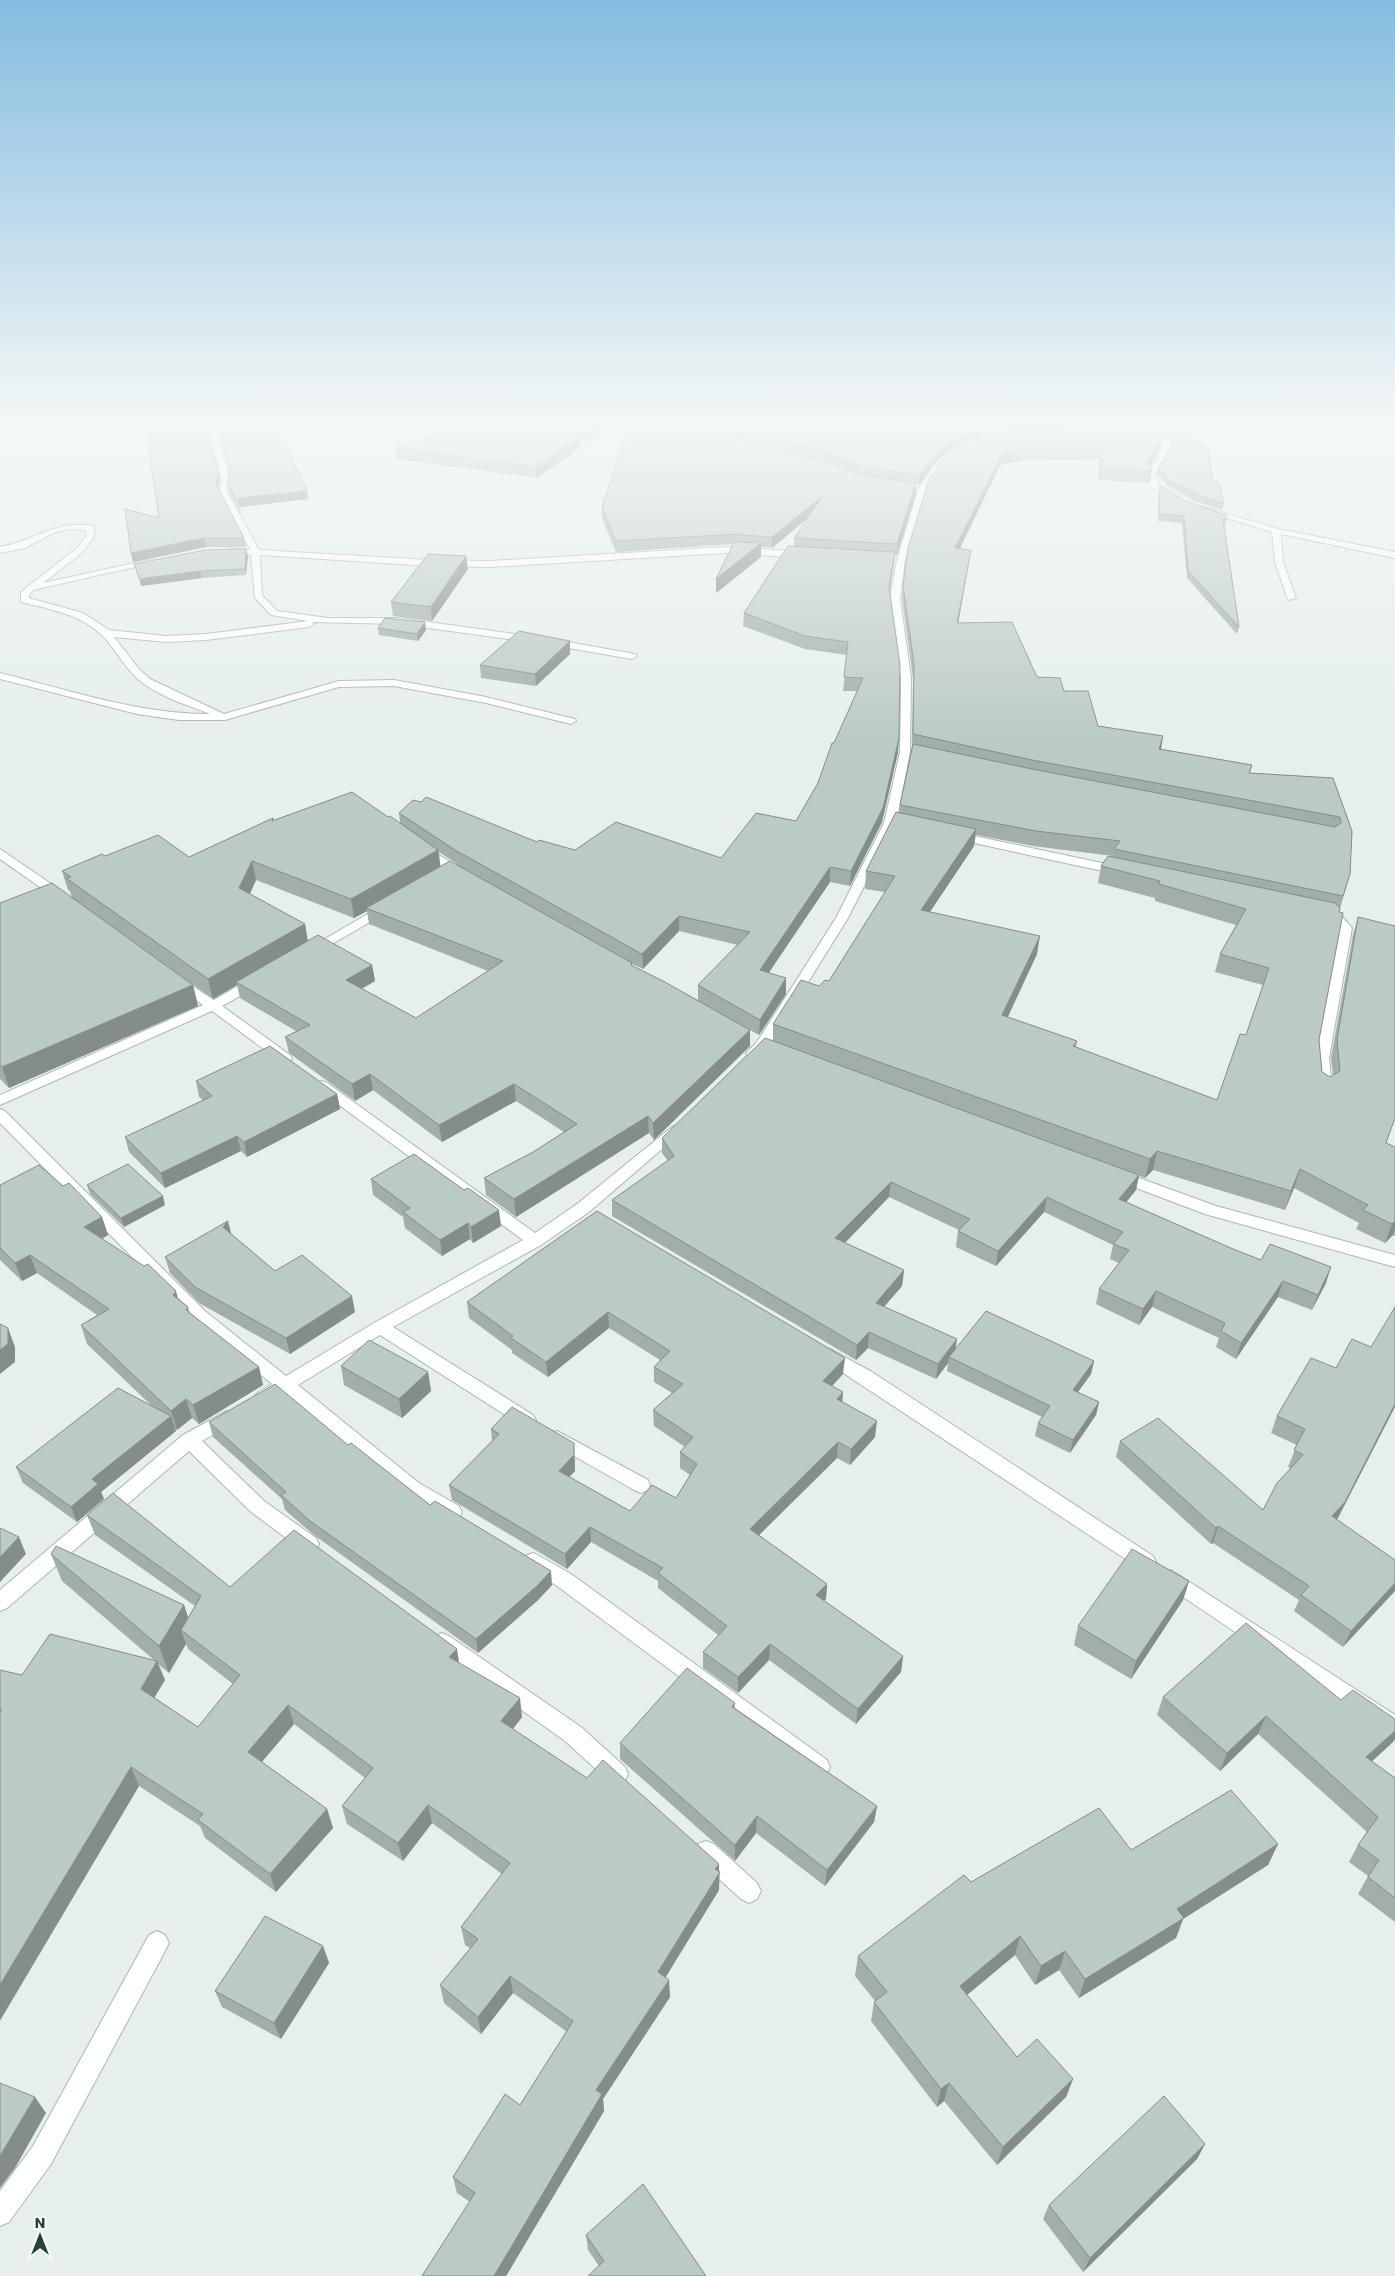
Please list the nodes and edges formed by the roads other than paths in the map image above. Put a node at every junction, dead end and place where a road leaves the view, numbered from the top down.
1 (55, 529) edge
2 (90, 529) edge
3 (243, 529) edge
4 (905, 529) edge
5 (1270, 529) edge
6 (1276, 531) junction
7 (0, 550) edge
8 (255, 551) junction
9 (215, 552) edge
10 (1395, 555) edge
11 (814, 556) edge
12 (158, 561) edge
13 (30, 588) junction
14 (1291, 598) dead end
15 (328, 621) junction
16 (107, 633) junction
17 (632, 656) dead end
18 (0, 676) edge
19 (225, 717) junction
20 (571, 722) dead end
21 (938, 833) edge
22 (408, 838) edge
23 (0, 853) edge
24 (452, 869) junction
25 (1132, 873) edge
26 (435, 879) edge
27 (478, 884) edge
28 (393, 903) edge
29 (71, 904) edge
30 (1316, 912) edge
31 (299, 957) edge
32 (166, 972) edge
33 (264, 977) edge
34 (213, 1006) junction
35 (757, 1042) junction
36 (780, 1051) edge
37 (294, 1065) edge
38 (741, 1066) edge
39 (310, 1076) edge
40 (1325, 1090) edge
41 (0, 1100) edge
42 (0, 1114) edge
43 (685, 1122) edge
44 (1111, 1172) edge
45 (583, 1208) junction
46 (600, 1218) edge
47 (535, 1240) junction
48 (1395, 1260) edge
49 (380, 1327) junction
50 (814, 1346) edge
51 (285, 1385) junction
52 (253, 1403) edge
53 (237, 1412) edge
54 (189, 1440) junction
55 (641, 1485) dead end
56 (471, 1524) edge
57 (321, 1554) edge
58 (522, 1554) edge
59 (0, 1602) edge
60 (424, 1630) edge
61 (1395, 1727) edge
62 (833, 1778) edge
63 (632, 1787) edge
64 (690, 1839) edge
65 (749, 1891) dead end
66 (157, 1943) dead end
67 (0, 2213) edge

1 - 7 street
2 - 13 street
3 - 8 street
4 - 35 street
5 - 6 street
6 - 10 street
6 - 14 street
8 - 9 street
8 - 11 street
8 - 15 street
12 - 13 street
13 - 16 street
15 - 16 street
15 - 17 street
16 - 19 street
18 - 19 street
19 - 20 street
21 - 25 street
22 - 24 street
23 - 29 street
24 - 26 street
24 - 27 street
28 - 31 street
30 - 40 street
32 - 34 street
33 - 34 street
34 - 37 street
34 - 41 street
35 - 36 street
35 - 38 street
39 - 47 street
42 - 51 street
43 - 45 street
44 - 48 street
45 - 46 street
45 - 47 street
47 - 49 street
49 - 51 street
49 - 55 street
50 - 61 street
51 - 52 street
51 - 56 street
53 - 54 street
54 - 57 street
54 - 59 street
58 - 62 street
60 - 63 street
64 - 65 street
66 - 67 street

